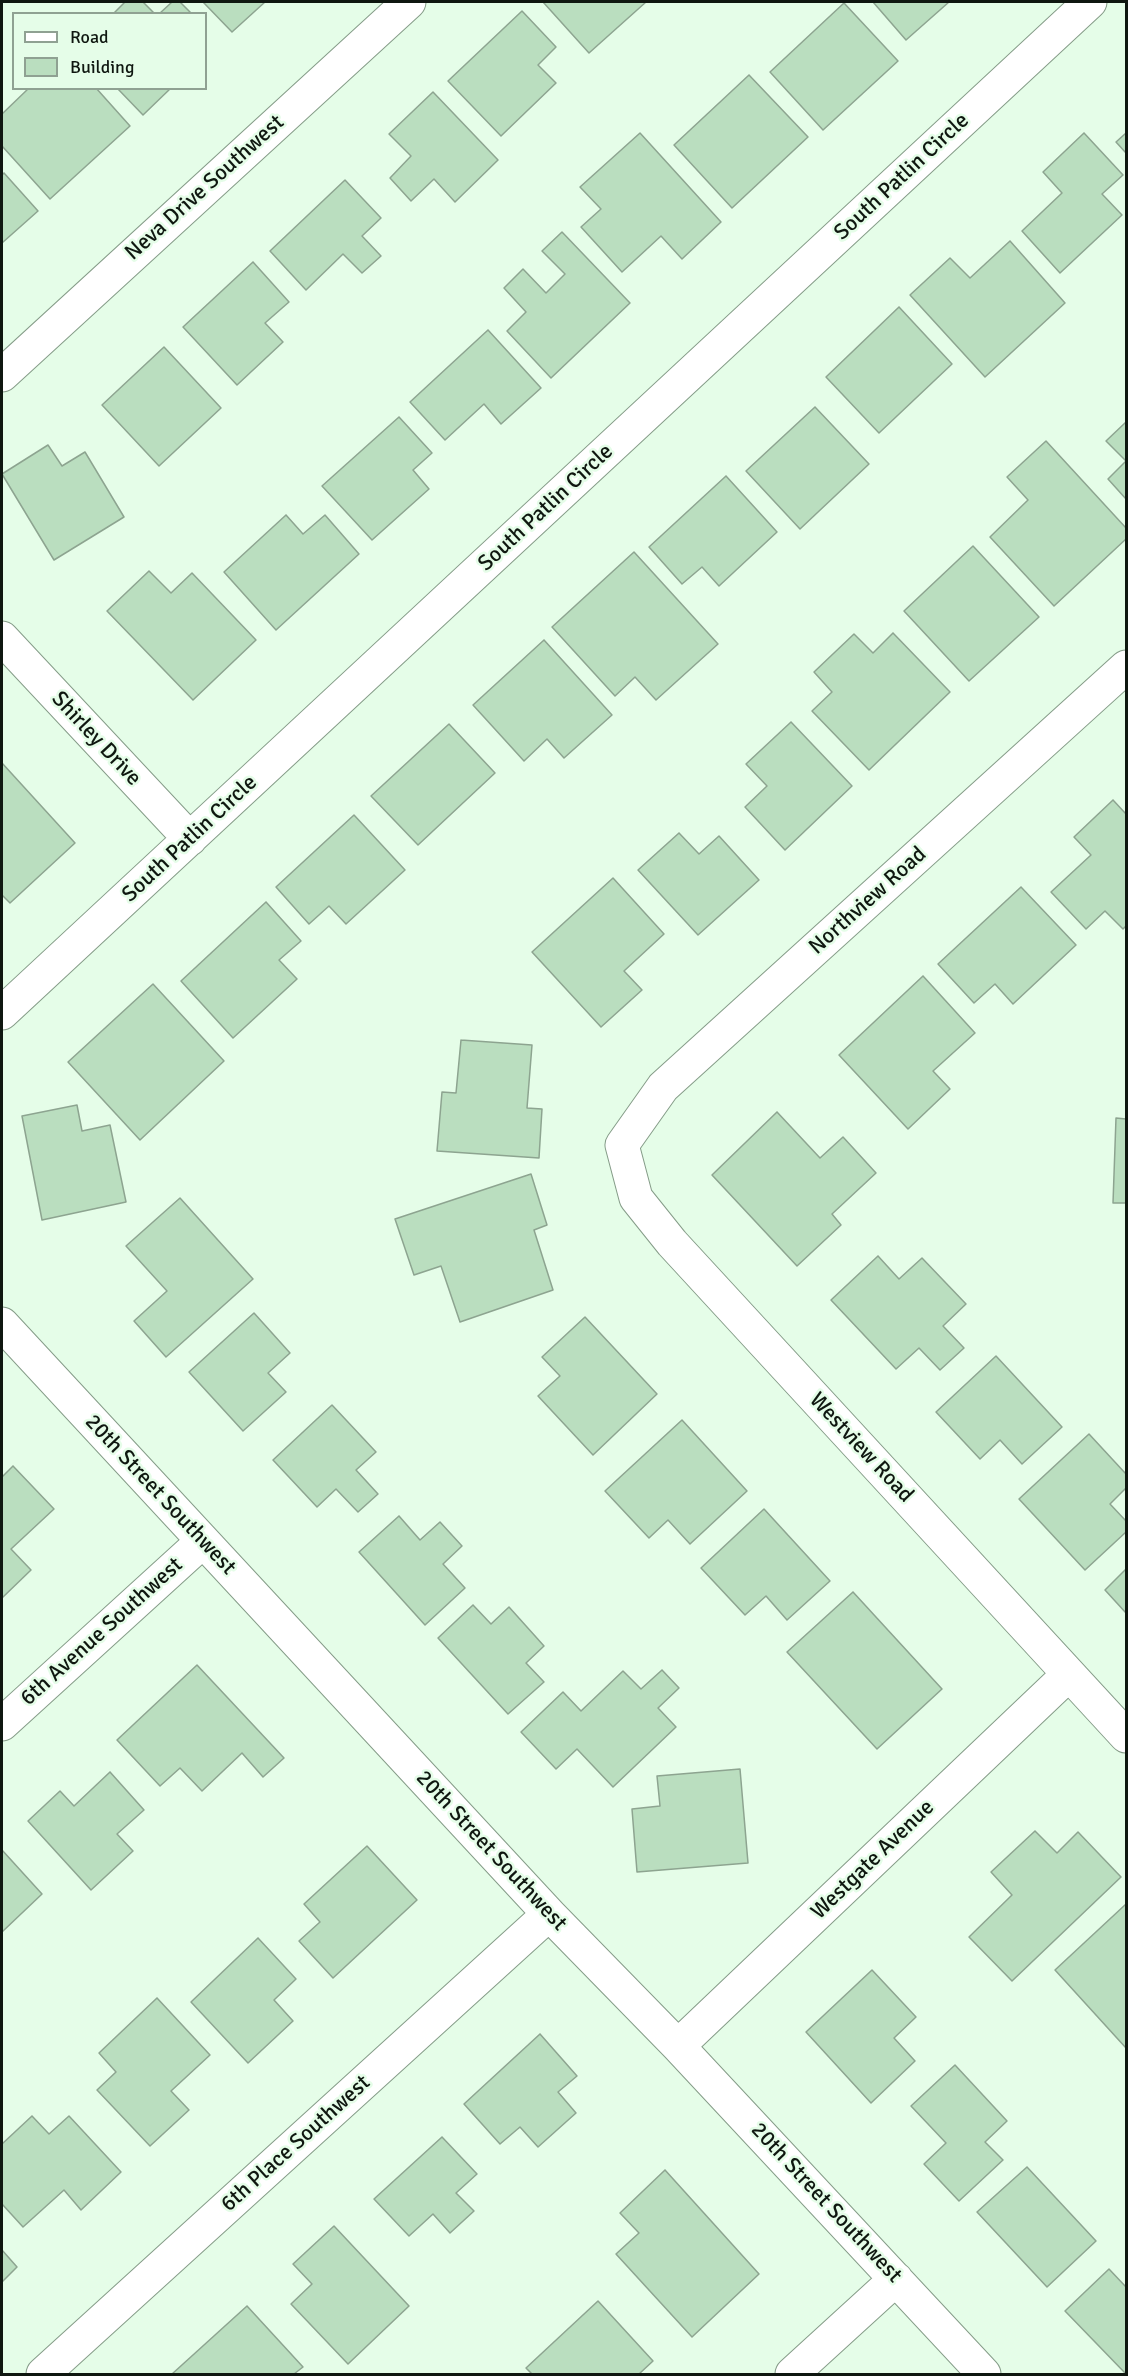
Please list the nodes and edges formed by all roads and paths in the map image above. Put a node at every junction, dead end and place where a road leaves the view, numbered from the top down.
1 (409, 2) edge
2 (1090, 2) edge
3 (2, 375) edge
4 (2, 638) edge
5 (1126, 667) edge
6 (190, 839) junction
7 (2, 1013) edge
8 (622, 1145) joint
9 (2, 1324) edge
10 (203, 1540) junction
11 (1069, 1674) junction
12 (2, 1724) edge
13 (1126, 1736) edge
14 (549, 1914) junction
15 (678, 2046) junction
16 (896, 2278) junction
17 (43, 2374) edge
18 (792, 2374) edge
19 (984, 2374) edge

1 - 3 street, Neva Drive Southwest
2 - 6 street, South Patlin Circle
4 - 6 street, Shirley Drive
5 - 8 street, Northview Road
6 - 7 street, South Patlin Circle
8 - 11 street, Westview Road
9 - 10 street, 20th Street Southwest
10 - 12 street, 6th Avenue Southwest
10 - 14 street, 20th Street Southwest
11 - 13 street, Westview Road
11 - 15 street, Westgate Avenue
14 - 15 street, 20th Street Southwest
14 - 17 street, 6th Place Southwest
15 - 16 street, 20th Street Southwest
16 - 18 street
16 - 19 street, 20th Street Southwest

